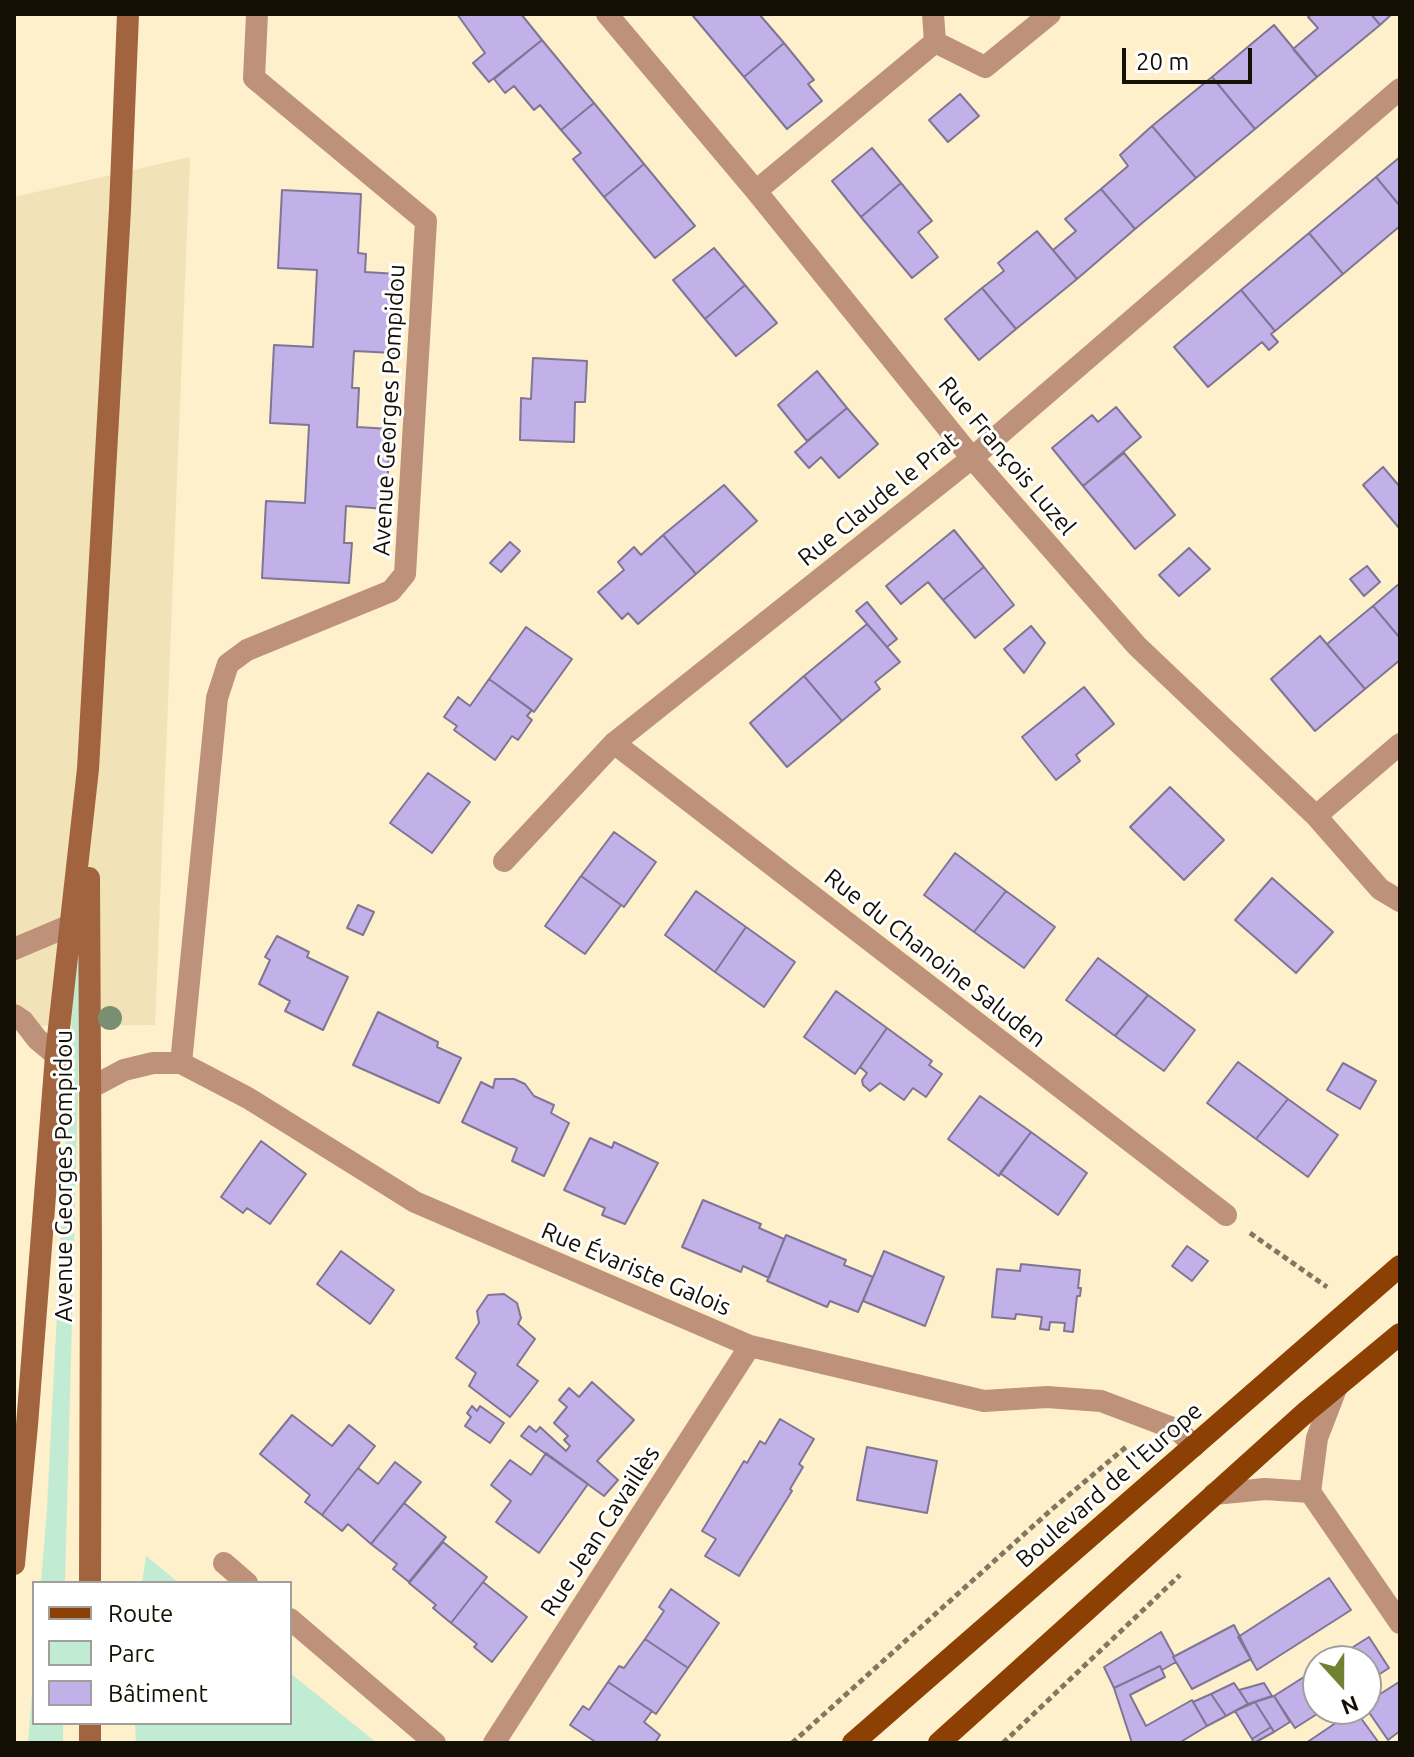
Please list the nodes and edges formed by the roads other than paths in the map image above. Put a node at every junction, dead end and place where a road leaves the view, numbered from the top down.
1 (128, 14) edge
2 (257, 14) edge
3 (607, 14) edge
4 (933, 14) edge
5 (1050, 14) edge
6 (935, 42) junction
7 (1400, 89) edge
8 (756, 191) junction
9 (972, 458) junction
10 (614, 743) junction
11 (1400, 744) edge
12 (88, 769) junction
13 (1316, 816) junction
14 (504, 861) dead end
15 (1400, 901) edge
16 (71, 925) junction
17 (14, 949) edge
18 (14, 1015) edge
19 (56, 1055) junction
20 (181, 1063) junction
21 (90, 1088) junction
22 (1226, 1215) road end
23 (1400, 1266) edge
24 (1400, 1334) edge
25 (750, 1346) junction
26 (1337, 1386) junction
27 (1194, 1446) junction
28 (1310, 1492) junction
29 (1214, 1494) junction
30 (224, 1563) dead end
31 (14, 1564) edge
32 (90, 1581) edge
33 (245, 1581) edge
34 (292, 1621) edge
35 (1400, 1623) edge
36 (435, 1743) edge
37 (494, 1743) edge
38 (853, 1743) edge
39 (939, 1743) edge

1 - 12 main road, Avenue Georges Pompidou
2 - 20 street, Avenue Georges Pompidou
3 - 8 street, Rue François Luzel
4 - 6 street
5 - 6 street
6 - 8 street
7 - 9 street, Rue Claude le Prat
8 - 9 street, Rue François Luzel
9 - 10 street, Rue Claude le Prat
9 - 13 street, Rue François Luzel
10 - 14 street, Rue Claude le Prat
10 - 22 street, Rue du Chanoine Saluden
11 - 13 street
12 - 16 main road, Avenue Georges Pompidou
12 - 21 main road, Avenue Georges Pompidou
13 - 15 street, Rue François Luzel
16 - 17 street
16 - 19 main road, Avenue Georges Pompidou
18 - 19 street
19 - 31 main road, Avenue Georges Pompidou
20 - 21 street
20 - 25 street, Rue Évariste Galois
21 - 32 main road, Avenue Georges Pompidou
23 - 27 main road, Boulevard de l'Europe
24 - 26 main road
25 - 27 street, Rue Évariste Galois
25 - 37 street, Rue Jean Cavaillès
26 - 28 street
26 - 29 main road
27 - 38 main road, Boulevard de l'Europe
28 - 29 street
28 - 35 street
29 - 39 main road
30 - 33 street
34 - 36 street

